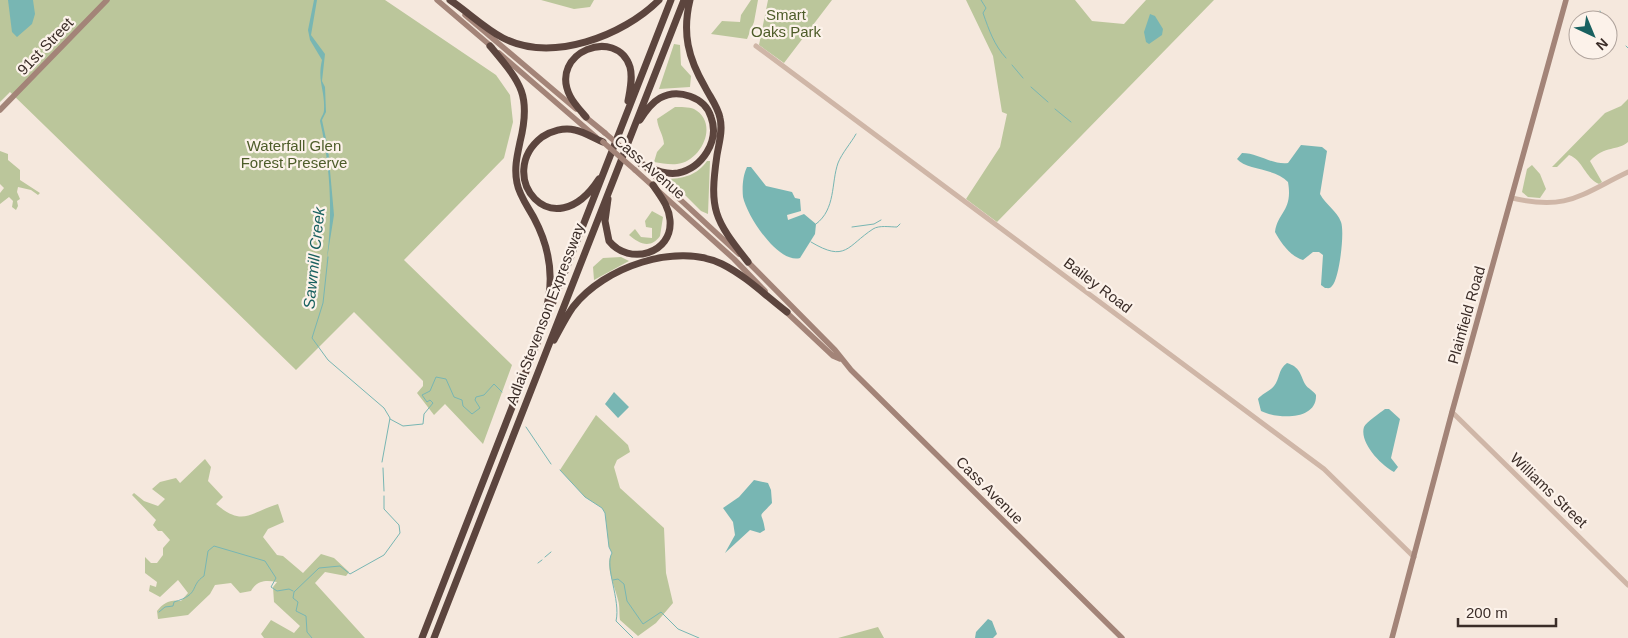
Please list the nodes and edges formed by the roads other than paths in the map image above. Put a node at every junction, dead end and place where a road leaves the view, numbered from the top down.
1 (108, 0) edge
2 (437, 0) edge
3 (449, 0) edge
4 (658, 0) edge
5 (672, 0) edge
6 (684, 0) edge
7 (690, 0) edge
8 (1566, 0) edge
9 (490, 46) junction
10 (756, 46) dead end
11 (0, 110) edge
12 (626, 114) junction
13 (586, 117) junction
14 (630, 136) junction
15 (603, 142) junction
16 (641, 164) junction
17 (607, 166) junction
18 (1628, 172) edge
19 (610, 184) junction
20 (653, 185) junction
21 (1512, 198) junction
22 (748, 262) junction
23 (787, 312) junction
24 (840, 359) junction
25 (526, 370) junction
26 (531, 387) junction
27 (1452, 412) junction
28 (1414, 557) junction
29 (1628, 585) edge
30 (422, 638) edge
31 (434, 638) edge
32 (1122, 638) edge
33 (1392, 638) edge

1 - 11 main road, 91st Street
2 - 9 main road, Cass Avenue
3 - 4 highway
3 - 13 main road, Cass Avenue
5 - 12 highway, Adlai Stevenson Expressway
6 - 14 highway, Adlai Stevenson Expressway
7 - 22 highway
8 - 21 main road, Plainfield Road
9 - 15 main road, Cass Avenue
9 - 25 highway
10 - 28 street, Bailey Road
12 - 13 highway
12 - 17 highway, Adlai Stevenson Expressway
13 - 16 main road, Cass Avenue, bridge
14 - 16 highway
14 - 19 highway, Adlai Stevenson Expressway
15 - 17 highway
15 - 20 main road, Cass Avenue, bridge
16 - 22 main road, Cass Avenue
17 - 25 highway, Adlai Stevenson Expressway
18 - 21 street
19 - 20 highway
19 - 26 highway, Adlai Stevenson Expressway
20 - 23 main road, Cass Avenue
21 - 27 main road, Plainfield Road
22 - 24 main road, Cass Avenue
23 - 24 main road, Cass Avenue
23 - 26 highway
24 - 32 main road, Cass Avenue
25 - 30 highway, Adlai Stevenson Expressway
26 - 31 highway, Adlai Stevenson Expressway
27 - 28 main road, Plainfield Road
27 - 29 street, Williams Street
28 - 33 main road, Plainfield Road

